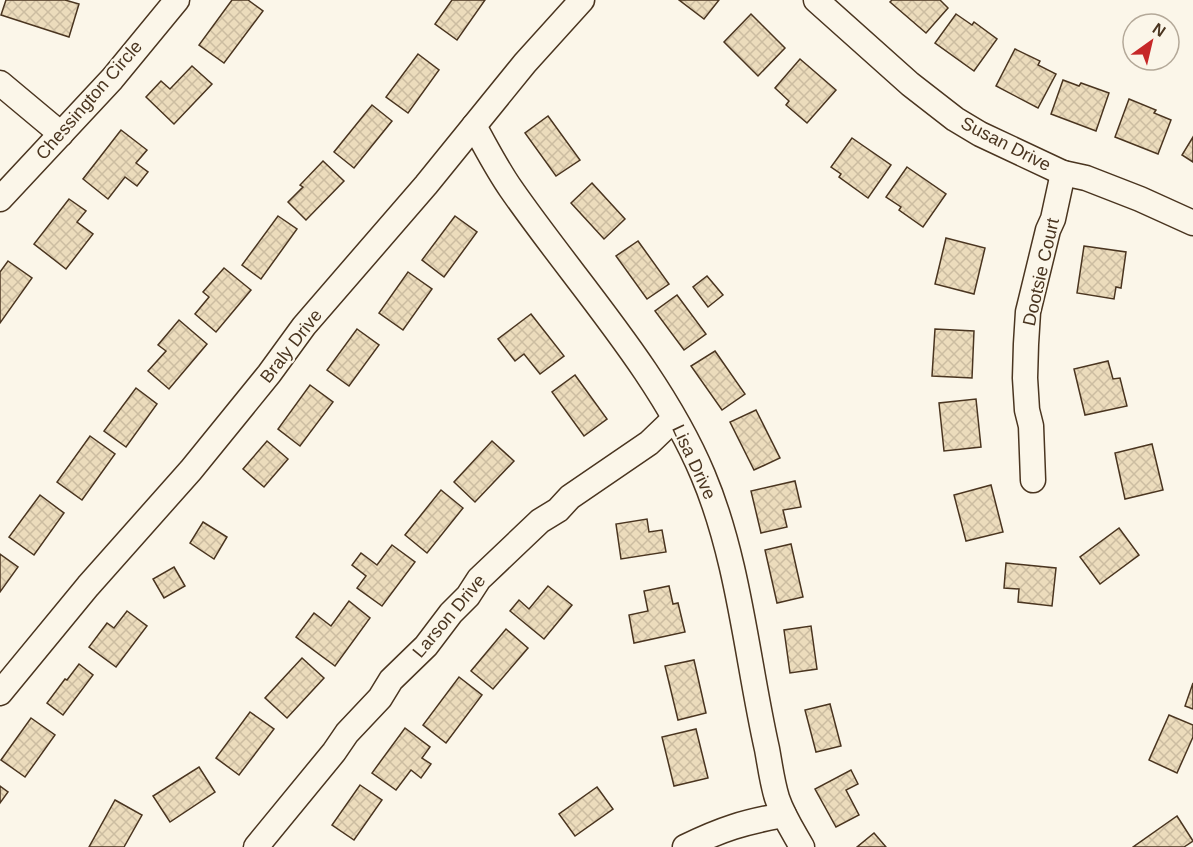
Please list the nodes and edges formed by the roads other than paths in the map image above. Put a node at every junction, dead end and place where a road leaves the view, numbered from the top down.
1 (177, 0) edge
2 (582, 0) edge
3 (816, 0) edge
4 (0, 83) edge
5 (474, 126) junction
6 (61, 134) junction
7 (1063, 172) junction
8 (0, 199) edge
9 (1193, 223) edge
10 (674, 418) junction
11 (1033, 480) dead end
12 (0, 693) edge
13 (784, 815) junction
14 (256, 847) edge
15 (685, 847) edge
16 (801, 847) edge

1 - 6 street, Chessington Circle
2 - 5 street, Braly Drive
3 - 7 street, Susan Drive
4 - 6 street
5 - 10 street, Lisa Drive
5 - 12 street, Braly Drive
6 - 8 street, Chessington Circle
7 - 9 street, Susan Drive
7 - 11 street, Dootsie Court
10 - 13 street, Lisa Drive
10 - 14 street, Larson Drive
13 - 15 street
13 - 16 street, Lisa Drive

